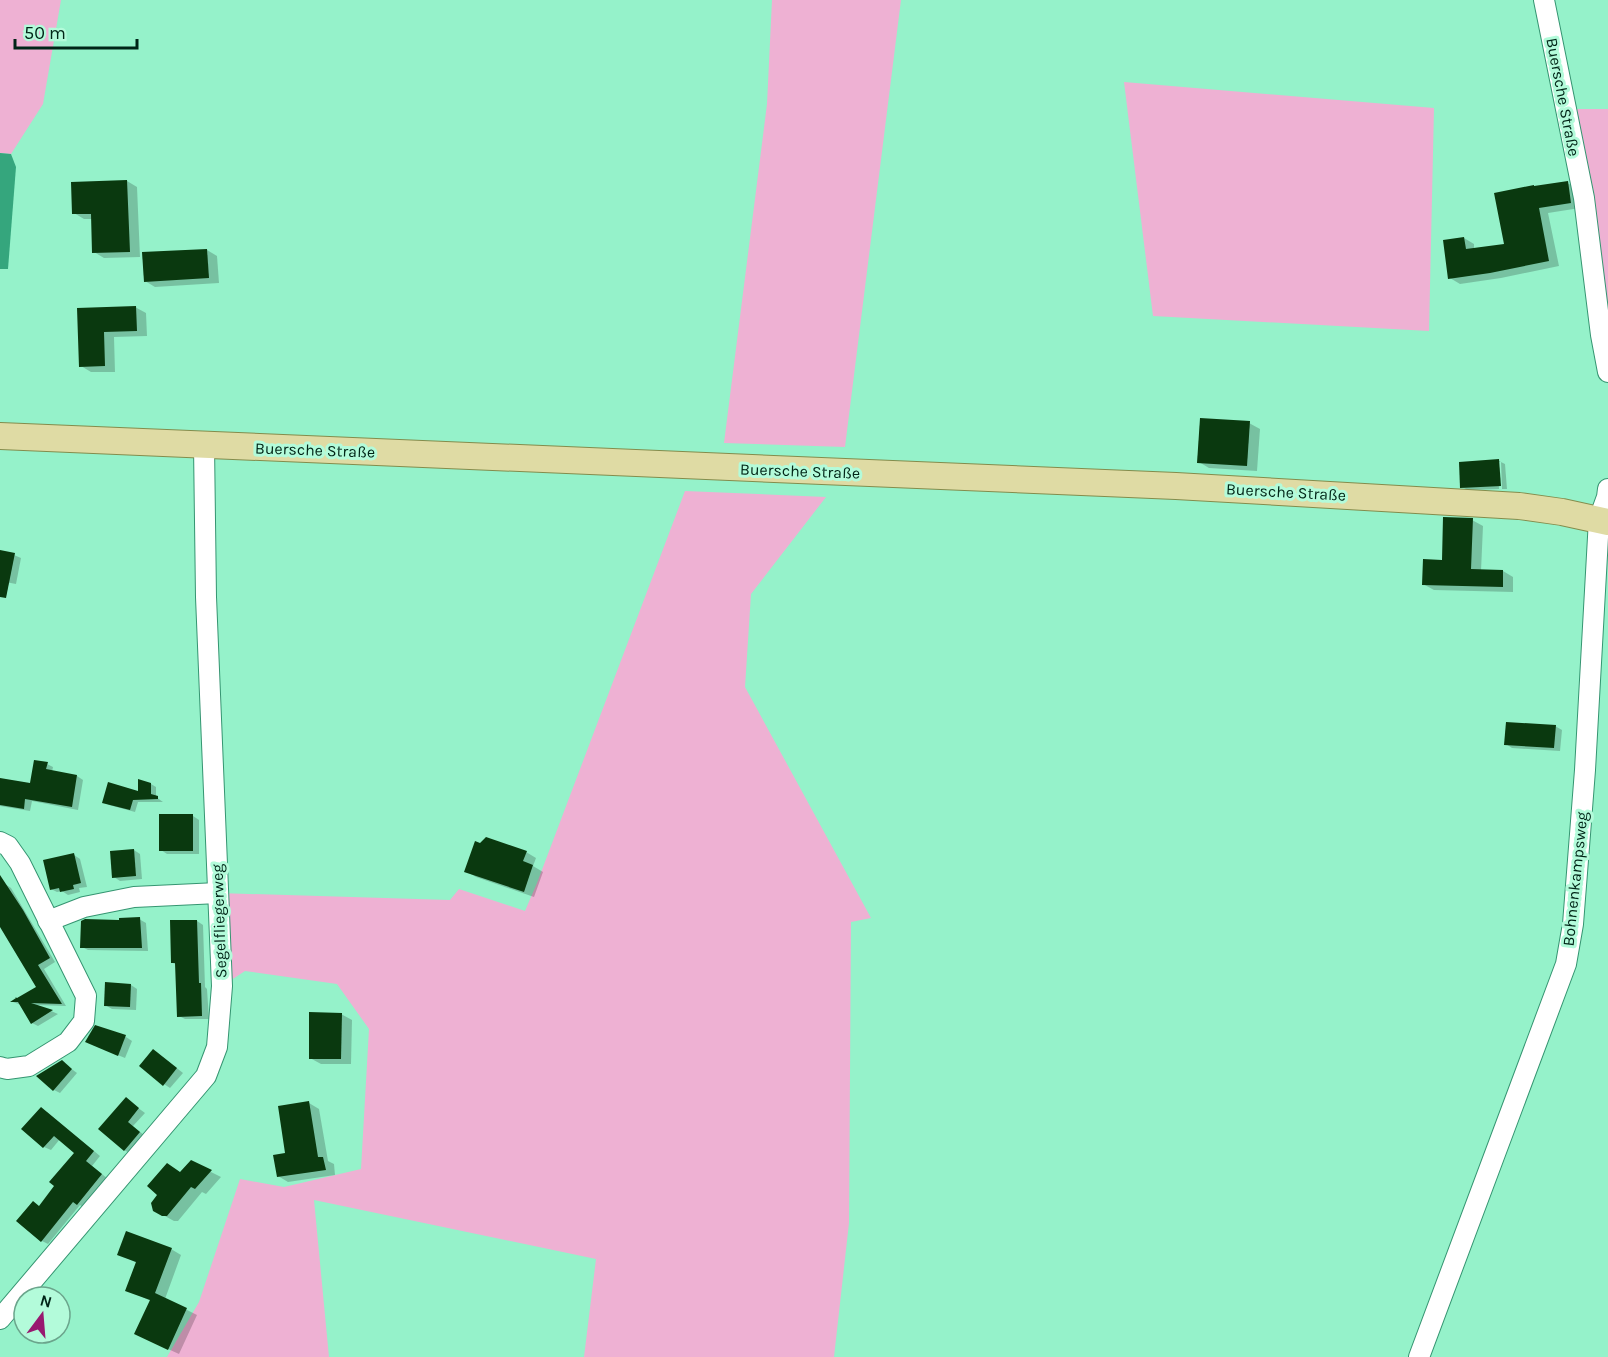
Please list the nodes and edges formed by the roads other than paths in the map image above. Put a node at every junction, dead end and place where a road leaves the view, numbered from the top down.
1 (1544, 0) edge
2 (1608, 372) edge
3 (0, 436) edge
4 (204, 445) junction
5 (1608, 489) edge
6 (1604, 520) edge
7 (0, 842) edge
8 (218, 893) junction
9 (48, 921) junction
10 (0, 1067) edge
11 (0, 1319) edge
12 (1419, 1357) edge

1 - 2 street, Buersche Straße
3 - 4 main road, Buersche Straße
4 - 6 main road, Buersche Straße
4 - 8 street, Segelfliegerweg
5 - 6 street
6 - 12 street, Bohnenkampsweg
7 - 9 street
8 - 9 street
8 - 11 street, Segelfliegerweg
9 - 10 street

